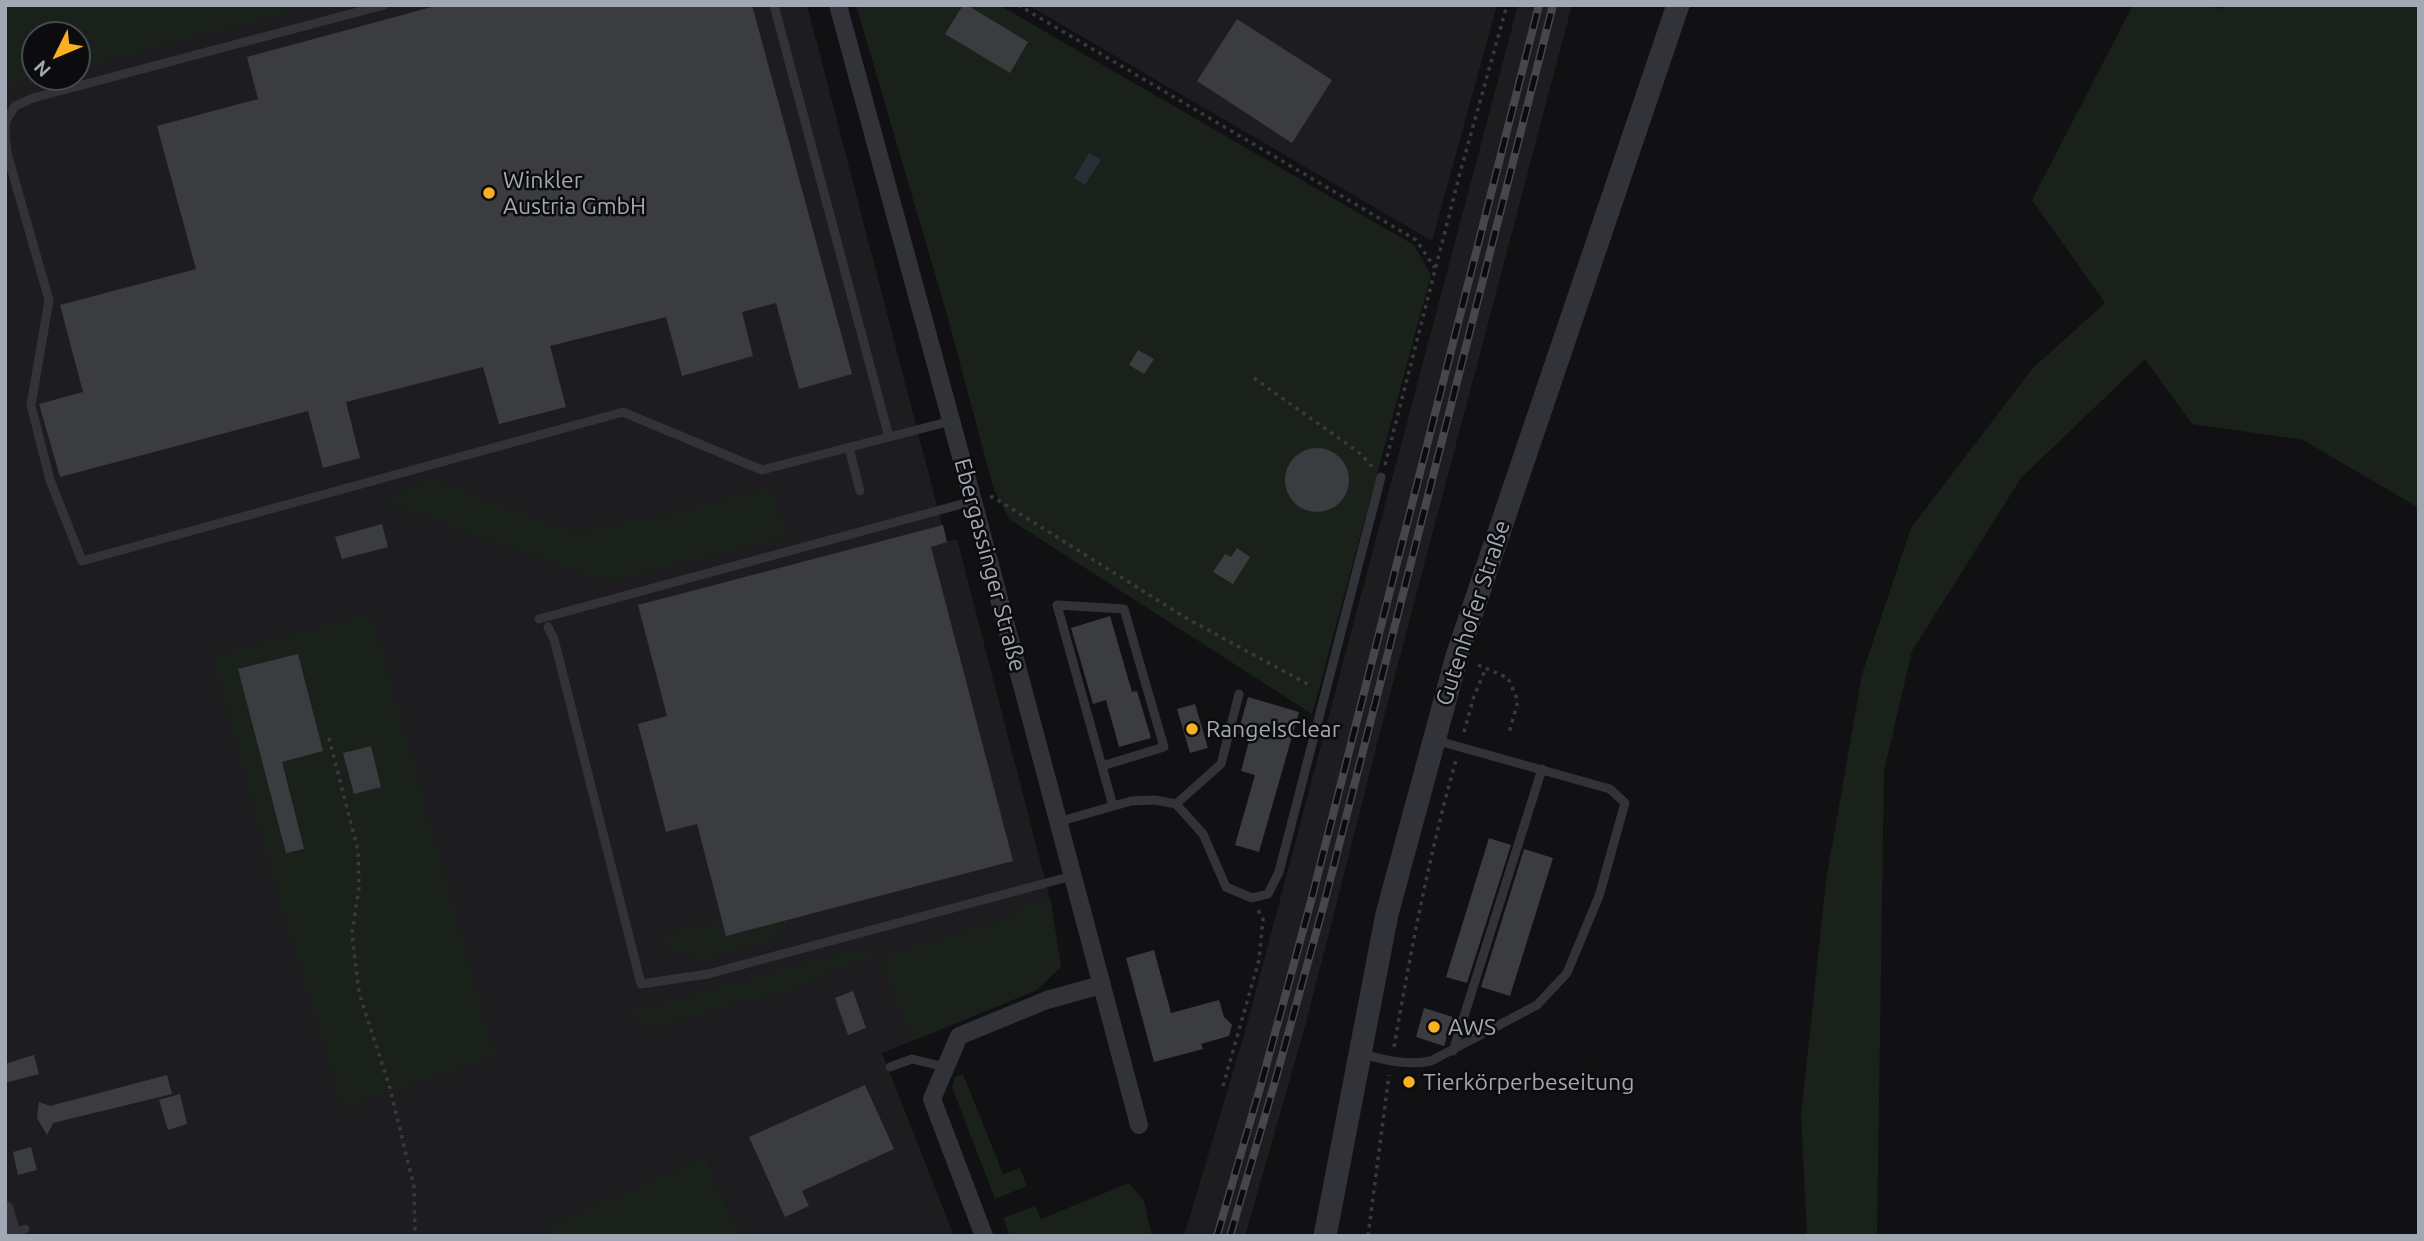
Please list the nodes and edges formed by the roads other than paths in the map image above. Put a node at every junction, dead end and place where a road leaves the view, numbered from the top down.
1 (384, 5) edge
2 (775, 5) edge
3 (838, 5) edge
4 (1678, 5) edge
5 (951, 421) junction
6 (889, 437) junction
7 (849, 447) junction
8 (1381, 477) road end
9 (860, 491) dead end
10 (973, 501) junction
11 (539, 618) dead end
12 (548, 627) dead end
13 (1239, 694) dead end
14 (1434, 740) junction
15 (1101, 766) junction
16 (1542, 769) junction
17 (1176, 804) junction
18 (1113, 806) junction
19 (1058, 822) junction
20 (1072, 876) junction
21 (1101, 985) junction
22 (1452, 1051) junction
23 (1360, 1054) junction
24 (890, 1067) dead end
25 (945, 1067) junction
26 (1139, 1125) dead end
27 (5, 1210) edge
28 (16, 1232) edge
29 (984, 1236) edge
30 (1325, 1236) edge

1 - 7 lane
2 - 6 lane
3 - 5 street, Ebergassinger Straße
4 - 14 street, Gutenhofer Straße
5 - 6 lane
5 - 10 street, Ebergassinger Straße
6 - 7 lane
7 - 9 lane
8 - 17 lane
10 - 11 lane
10 - 19 street, Ebergassinger Straße
12 - 20 lane
13 - 17 lane
14 - 16 lane
14 - 23 street, Gutenhofer Straße
15 - 15 lane
15 - 18 lane
16 - 22 lane
16 - 22 lane
17 - 18 lane
18 - 19 lane
19 - 20 street, Ebergassinger Straße
20 - 21 street, Ebergassinger Straße
21 - 25 street
21 - 26 street, Ebergassinger Straße
22 - 23 lane
23 - 30 street, Gutenhofer Straße
24 - 25 lane
25 - 29 street
27 - 28 street

